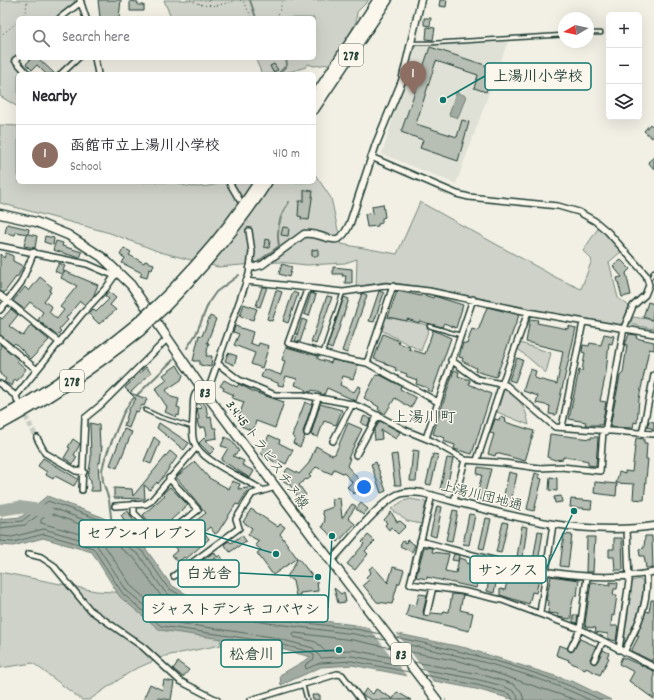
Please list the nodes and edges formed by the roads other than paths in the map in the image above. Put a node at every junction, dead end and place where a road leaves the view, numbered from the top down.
1 (378, 0) edge
2 (387, 0) edge
3 (421, 0) edge
4 (81, 1) edge
5 (62, 16) edge
6 (85, 16) edge
7 (601, 33) dead end
8 (594, 34) edge
9 (558, 35) edge
10 (411, 43) junction
11 (16, 60) edge
12 (76, 60) edge
13 (95, 60) edge
14 (26, 72) edge
15 (63, 72) edge
16 (98, 72) edge
17 (316, 95) edge
18 (316, 106) edge
19 (371, 157) junction
20 (230, 184) edge
21 (258, 184) edge
22 (266, 184) edge
23 (239, 199) dead end
24 (0, 214) edge
25 (249, 231) tunnel mouth
26 (0, 246) edge
27 (34, 252) junction
28 (250, 268) junction
29 (654, 271) edge
30 (116, 274) junction
31 (651, 277) dead end
32 (246, 281) junction
33 (393, 286) junction
34 (308, 287) junction
35 (343, 292) junction
36 (0, 295) edge
37 (473, 299) junction
38 (7, 301) junction
39 (160, 307) junction
40 (0, 310) edge
41 (528, 312) junction
42 (584, 322) junction
43 (429, 326) dead end
44 (138, 328) junction
45 (624, 328) junction
46 (654, 334) edge
47 (460, 335) junction
48 (168, 338) junction
49 (0, 339) edge
50 (60, 343) junction
51 (323, 352) junction
52 (451, 360) junction
53 (367, 362) junction
54 (217, 363) junction
55 (37, 370) junction
56 (654, 375) edge
57 (0, 384) edge
58 (502, 384) junction
59 (204, 390) junction
60 (318, 398) junction
61 (438, 402) junction
62 (352, 404) junction
63 (145, 410) dead end
64 (378, 415) junction
65 (0, 418) edge
66 (0, 425) edge
67 (192, 427) junction
68 (562, 427) junction
69 (604, 432) junction
70 (306, 433) dead end
71 (642, 434) junction
72 (654, 434) edge
73 (37, 438) tunnel mouth
74 (426, 438) junction
75 (333, 441) dead end
76 (196, 448) junction
77 (356, 455) dead end
78 (465, 460) junction
79 (477, 460) junction
80 (84, 472) junction
81 (169, 478) junction
82 (276, 487) junction
83 (82, 490) dead end
84 (263, 491) junction
85 (432, 496) junction
86 (454, 501) junction
87 (134, 504) junction
88 (115, 506) dead end
89 (553, 524) junction
90 (654, 526) edge
91 (627, 529) junction
92 (420, 541) junction
93 (28, 554) dead end
94 (331, 561) junction
95 (546, 570) junction
96 (654, 572) edge
97 (646, 574) junction
98 (174, 576) dead end
99 (629, 576) junction
100 (587, 577) junction
101 (432, 587) junction
102 (427, 613) dead end
103 (540, 613) junction
104 (580, 629) junction
105 (603, 641) junction
106 (571, 648) dead end
107 (622, 651) junction
108 (594, 660) dead end
109 (654, 667) edge
110 (303, 684) junction
111 (217, 700) edge
112 (251, 700) edge
113 (307, 700) edge
114 (361, 700) edge
115 (437, 700) edge

1 - 17 highway, 278
2 - 18 highway, 278
3 - 10 street
4 - 5 street
4 - 6 street
7 - 8 lane
9 - 10 lane
10 - 19 street
11 - 14 street
12 - 15 street
13 - 16 street
19 - 28 street
19 - 45 street
20 - 23 street
21 - 39 highway, 278
22 - 39 highway, 278
24 - 30 main road, 3.4.45 トラピスチヌ線 / 83
25 - 28 street
26 - 27 street
27 - 30 street
27 - 38 street
28 - 32 street
29 - 31 lane
30 - 48 main road, 3.4.45 トラピスチヌ線 / 83
30 - 50 street
32 - 34 street
32 - 54 street
33 - 35 street
33 - 37 street
33 - 53 street
34 - 35 street
34 - 51 street
35 - 51 lane
36 - 38 street
37 - 41 street
37 - 47 street
38 - 40 street
38 - 50 street
39 - 44 highway, 278, bridge
41 - 42 street
41 - 58 street
42 - 45 street
42 - 68 street
43 - 47 lane
44 - 65 highway, 278
44 - 66 highway, 278
45 - 46 street
45 - 69 street
47 - 52 street
48 - 59 main road, 3.4.45 トラピスチヌ線 / 83
48 - 80 street
49 - 55 street
50 - 55 street
51 - 53 street
52 - 58 street
52 - 61 street
53 - 61 street
54 - 59 street
54 - 60 street
55 - 57 street
56 - 71 street
58 - 68 street
58 - 79 street
59 - 67 street
59 - 82 main road, 3.4.45 トラピスチヌ線 / 83
60 - 62 street
60 - 70 street
61 - 74 street
62 - 64 street
62 - 75 street
63 - 67 lane
64 - 74 street
64 - 77 street
67 - 76 street
68 - 69 street
69 - 71 street
69 - 79 street
71 - 72 street
73 - 80 street
74 - 78 street
76 - 81 street
76 - 84 street
78 - 79 street
78 - 86 street
80 - 83 street
81 - 87 street
81 - 87 street
82 - 84 street
82 - 94 main road, 3.4.45 トラピスチヌ線 / 83
84 - 98 street
85 - 86 street, 上湯川団地通
85 - 92 street
85 - 94 street, 上湯川団地通
86 - 89 street, 上湯川団地通
87 - 88 street
89 - 91 street, 上湯川団地通
89 - 95 street
90 - 91 street, 上湯川団地通
91 - 99 street
92 - 95 street
92 - 101 street
93 - 111 street
94 - 115 main road, 3.4.45 トラピスチヌ線 / 83
95 - 100 street
95 - 103 street
96 - 97 street
97 - 99 street
97 - 107 street
99 - 100 street
99 - 107 street
100 - 104 street
101 - 102 street
101 - 103 street
103 - 104 street
104 - 105 street
104 - 106 street
105 - 107 street
105 - 108 street
107 - 109 street
110 - 112 street
110 - 113 lane
110 - 114 street

